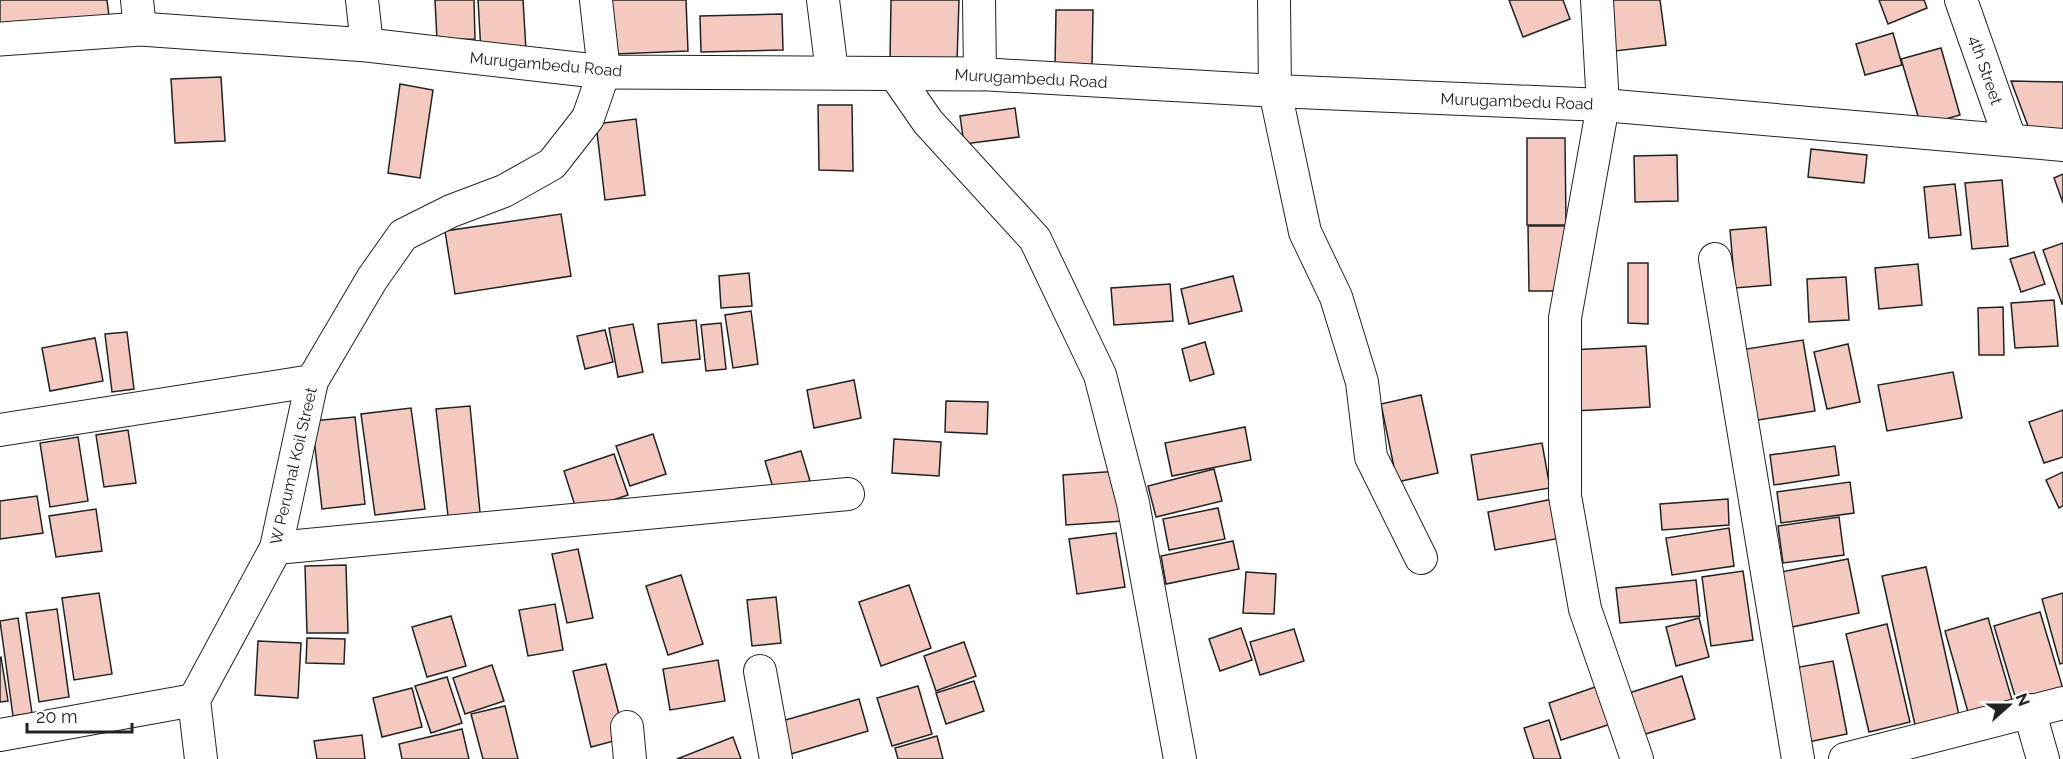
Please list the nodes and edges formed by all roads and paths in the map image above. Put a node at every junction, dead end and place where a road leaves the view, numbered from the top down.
1 (362, 0) edge
2 (596, 0) edge
3 (823, 0) edge
4 (979, 0) edge
5 (1274, 0) edge
6 (1597, 0) edge
7 (1961, 0) edge
8 (139, 14) edge
9 (0, 39) edge
10 (367, 45) junction
11 (604, 72) junction
12 (832, 72) junction
13 (894, 73) junction
14 (980, 74) junction
15 (1275, 91) junction
16 (1603, 105) junction
17 (2010, 139) junction
18 (2063, 145) edge
19 (1715, 259) dead end
20 (312, 381) junction
21 (0, 430) edge
22 (848, 494) dead end
23 (276, 548) junction
24 (1421, 558) dead end
25 (760, 671) dead end
26 (194, 700) junction
27 (2063, 703) edge
28 (2029, 710) junction
29 (627, 727) dead end
30 (0, 735) edge
31 (201, 759) edge
32 (630, 759) edge
33 (776, 759) edge
34 (1180, 759) edge
35 (1637, 759) edge
36 (1798, 759) edge
37 (1845, 759) edge
38 (2043, 759) edge

1 - 10 street
2 - 11 street
3 - 12 street
4 - 14 street
5 - 15 street
6 - 16 street
7 - 17 street, 4th Street
8 - 9 street, Murugambedu Road
8 - 10 street, Murugambedu Road
10 - 11 street, Murugambedu Road
11 - 12 street, Murugambedu Road
11 - 20 street, W Perumal Koil Street
12 - 13 street, Murugambedu Road
13 - 14 street, Murugambedu Road
13 - 34 street
14 - 15 street, Murugambedu Road
15 - 16 street, Murugambedu Road
15 - 24 street
16 - 17 street, Murugambedu Road
16 - 35 street
17 - 18 street, Murugambedu Road
19 - 36 street
20 - 21 street
20 - 23 street, W Perumal Koil Street
22 - 23 street
23 - 26 street, W Perumal Koil Street
25 - 33 street
26 - 30 street
26 - 31 street
27 - 28 street
28 - 37 street
28 - 38 street
29 - 32 street

